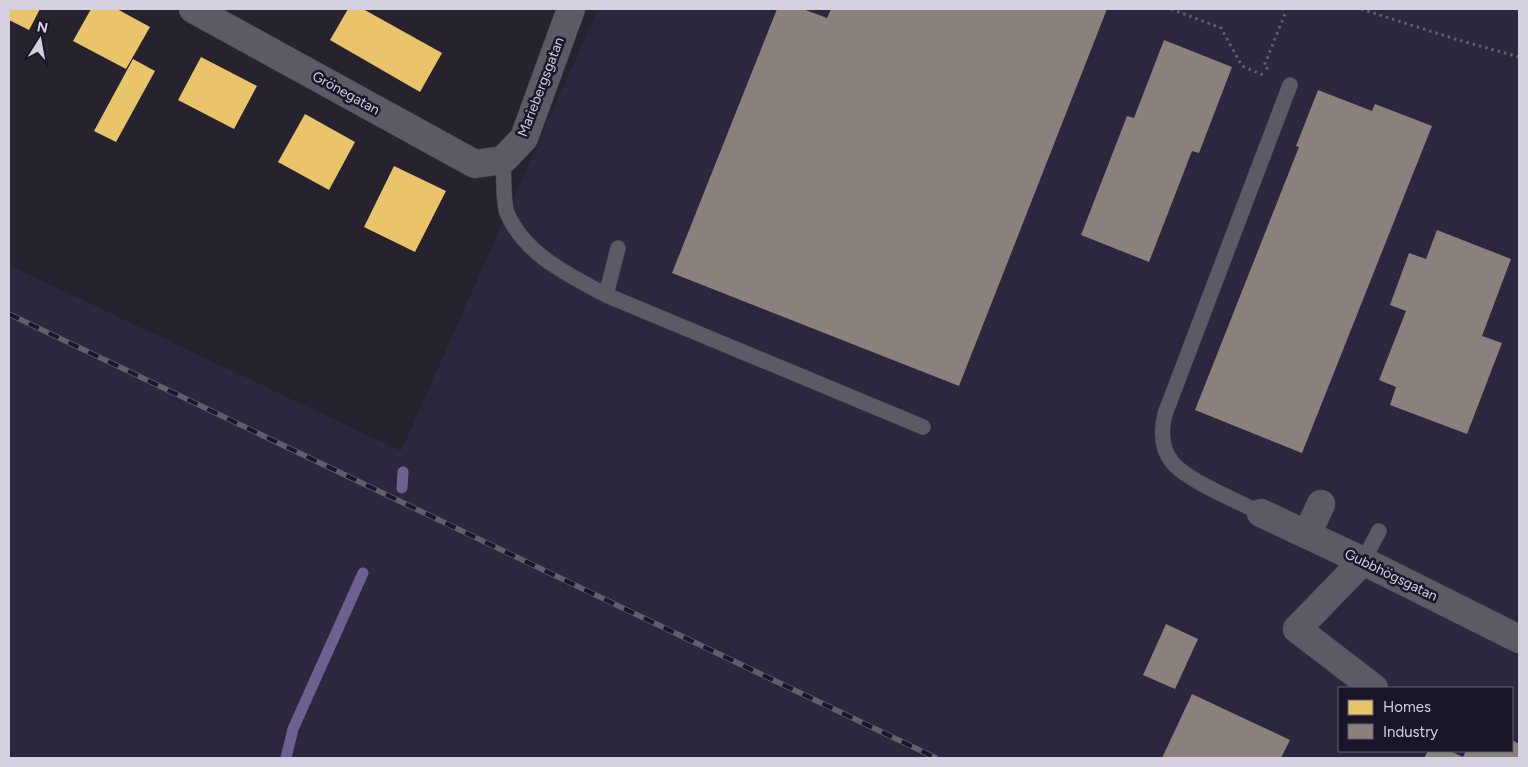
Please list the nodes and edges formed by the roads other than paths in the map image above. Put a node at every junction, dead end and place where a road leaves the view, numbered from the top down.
1 (193, 9) edge
2 (571, 9) edge
3 (1290, 85) road end
4 (503, 160) junction
5 (618, 248) dead end
6 (606, 295) junction
7 (923, 427) dead end
8 (1321, 504) dead end
9 (1261, 513) joint
10 (1378, 531) dead end
11 (1307, 534) junction
12 (1363, 561) junction
13 (1519, 639) edge
14 (1373, 687) edge

1 - 4 street, Grönegatan
2 - 4 street, Mariebergsgatan
3 - 9 lane
4 - 6 lane
5 - 6 lane
6 - 7 lane
8 - 11 street
9 - 11 street, Gubbhögsgatan
10 - 12 lane
11 - 12 street, Gubbhögsgatan
12 - 13 street, Gubbhögsgatan
12 - 14 street

